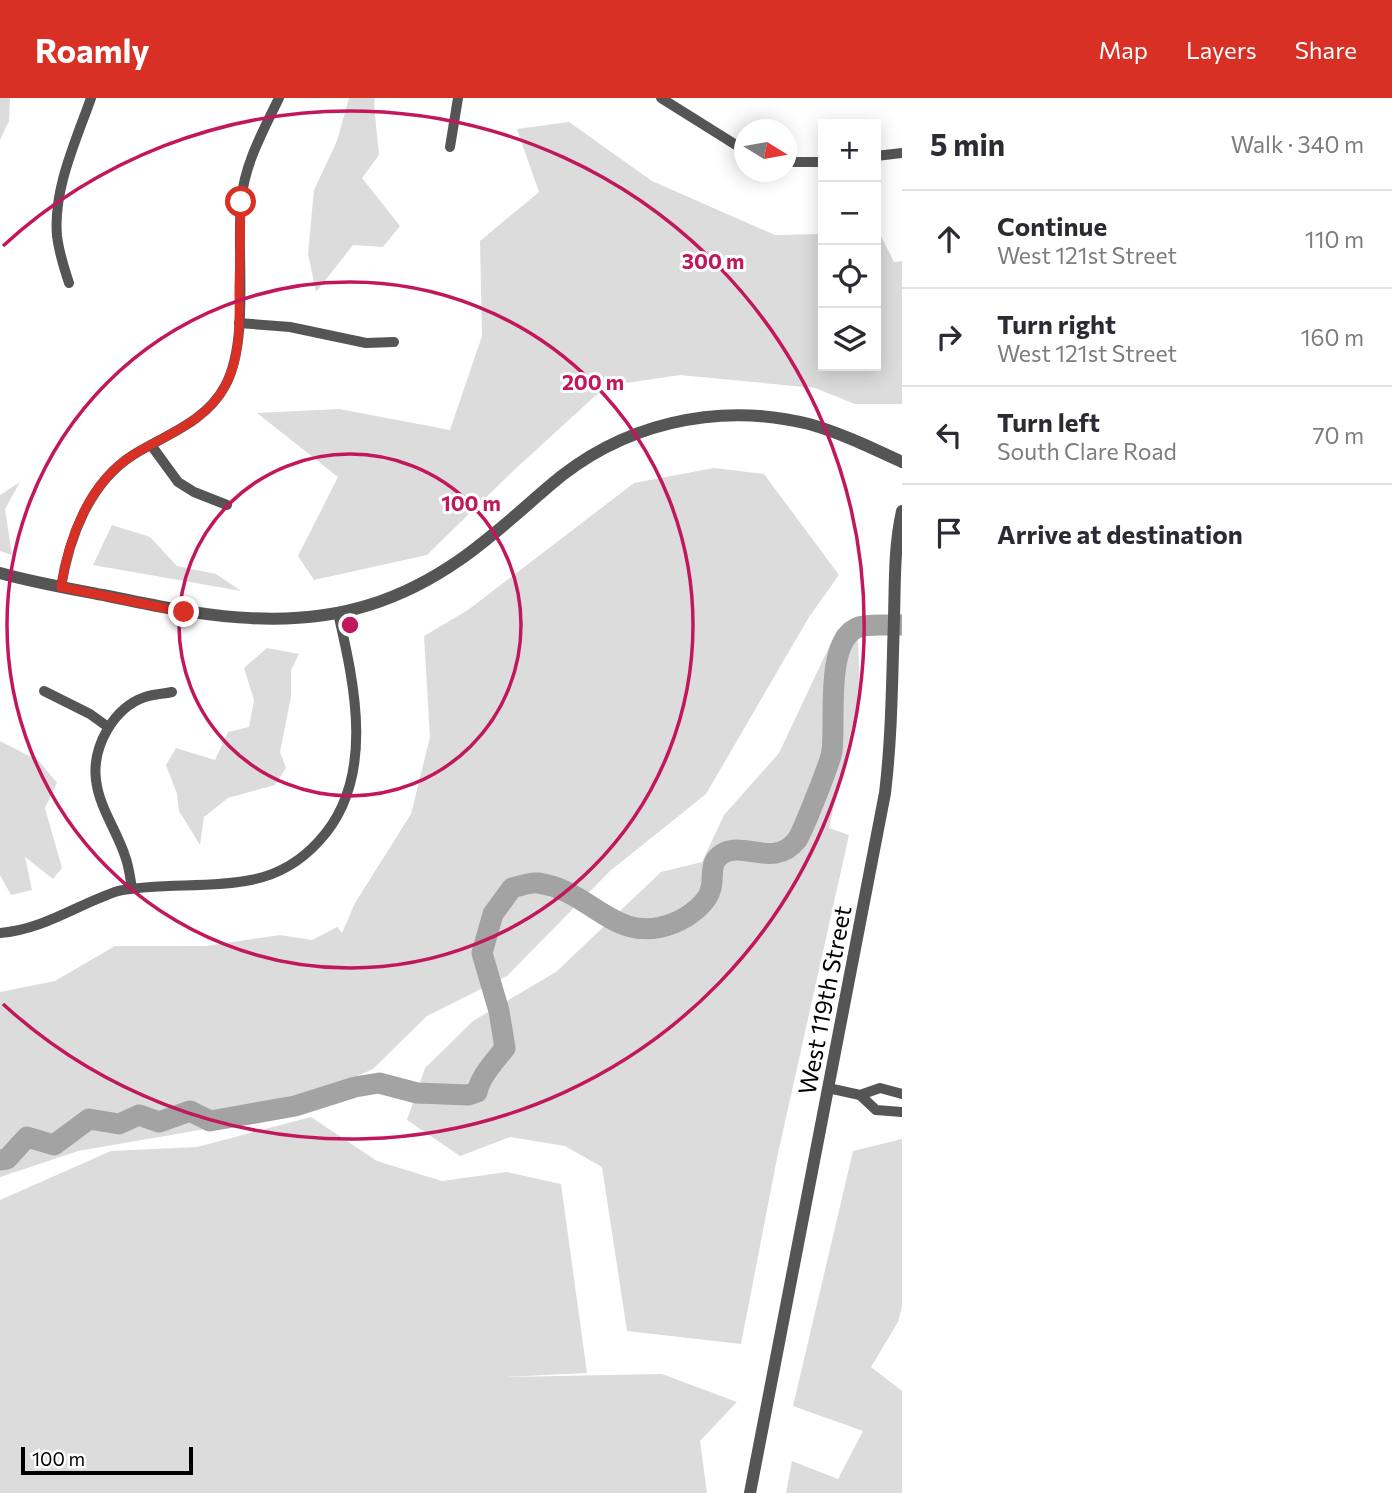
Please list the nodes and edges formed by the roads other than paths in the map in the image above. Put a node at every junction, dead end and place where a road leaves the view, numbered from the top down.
1 (91, 98) edge
2 (279, 98) edge
3 (458, 98) edge
4 (662, 98) edge
5 (734, 144) edge
6 (450, 148) dead end
7 (902, 153) edge
8 (881, 155) edge
9 (797, 162) edge
10 (818, 162) edge
11 (69, 283) dead end
12 (239, 323) junction
13 (394, 342) dead end
14 (151, 445) junction
15 (902, 462) edge
16 (227, 505) dead end
17 (902, 511) edge
18 (0, 573) edge
19 (61, 587) junction
20 (338, 613) junction
21 (44, 691) dead end
22 (172, 692) dead end
23 (108, 727) junction
24 (132, 888) junction
25 (0, 933) edge
26 (828, 1088) junction
27 (902, 1094) edge
28 (860, 1095) junction
29 (902, 1112) edge
30 (750, 1493) edge

1 - 11 street
2 - 12 street
3 - 6 street
4 - 5 street
7 - 8 street
9 - 10 street
12 - 13 street
12 - 14 street
14 - 16 street
14 - 19 street
15 - 20 street
17 - 26 street, West 119th Street
18 - 19 street
19 - 20 street
20 - 24 street
21 - 23 street
22 - 23 street
23 - 24 street
24 - 25 street
26 - 28 street
26 - 30 street, West 119th Street
27 - 28 street
28 - 29 street

